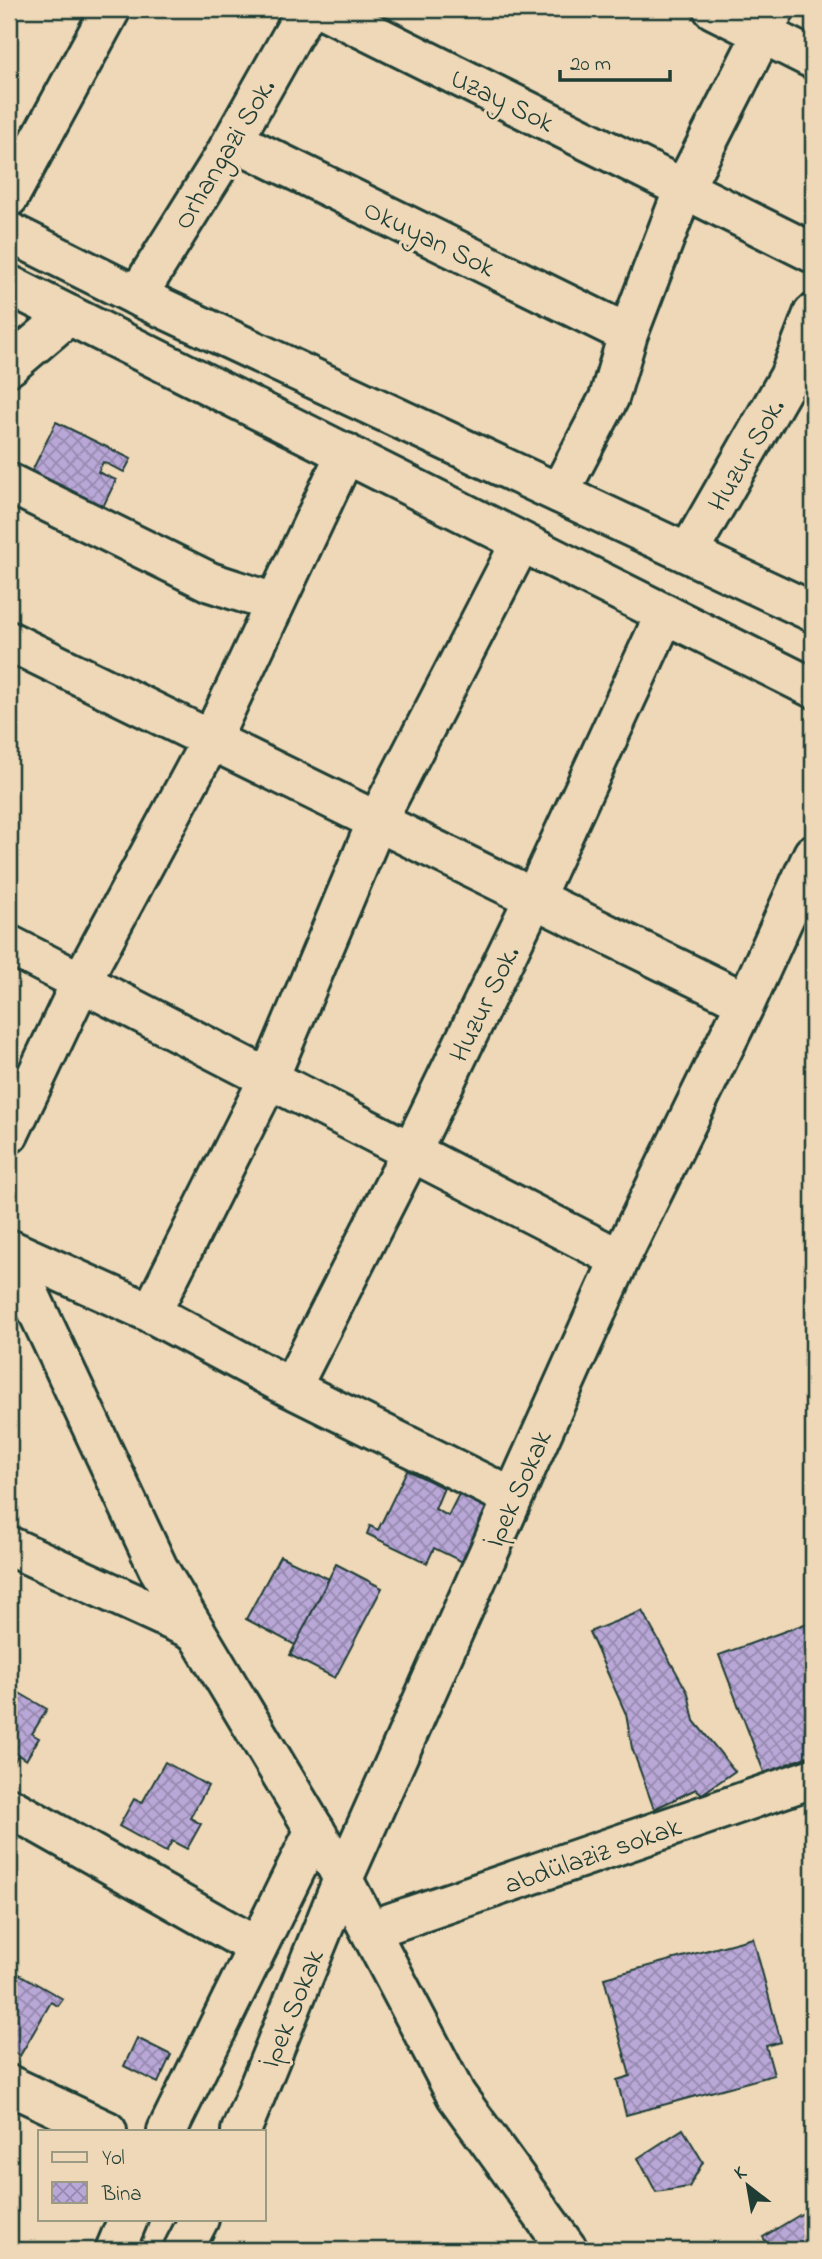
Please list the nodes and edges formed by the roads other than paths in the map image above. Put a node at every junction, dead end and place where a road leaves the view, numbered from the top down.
1 (111, 9) edge
2 (307, 9) edge
3 (323, 9) edge
4 (713, 9) edge
5 (769, 21) edge
6 (813, 59) edge
7 (233, 140) junction
8 (684, 188) junction
9 (9, 197) edge
10 (9, 232) edge
11 (813, 253) edge
12 (9, 285) edge
13 (137, 296) junction
14 (813, 314) edge
15 (69, 315) junction
16 (628, 334) junction
17 (9, 366) edge
18 (346, 453) junction
19 (9, 483) edge
20 (559, 493) junction
21 (521, 541) junction
22 (688, 553) junction
23 (275, 603) junction
24 (813, 612) edge
25 (665, 614) junction
26 (9, 641) edge
27 (813, 688) edge
28 (211, 740) junction
29 (377, 821) junction
30 (813, 854) edge
31 (534, 898) junction
32 (9, 945) edge
33 (81, 982) junction
34 (746, 1002) junction
35 (269, 1079) junction
36 (9, 1134) edge
37 (411, 1152) junction
38 (9, 1249) edge
39 (620, 1259) junction
40 (151, 1313) junction
41 (291, 1388) junction
42 (513, 1497) junction
43 (9, 1546) edge
44 (195, 1631) junction
45 (813, 1778) edge
46 (9, 1807) edge
47 (315, 1829) junction
48 (343, 1879) junction
49 (370, 1930) junction
50 (257, 1947) junction
51 (9, 2085) edge
52 (105, 2130) edge
53 (167, 2130) edge
54 (241, 2130) edge
55 (128, 2220) edge
56 (198, 2220) edge
57 (115, 2250) edge
58 (183, 2250) edge
59 (568, 2250) edge

1 - 9 street
2 - 7 street, Orhangazi Sok.
3 - 8 street, Uzay Sok
4 - 5 street
5 - 6 street
5 - 8 street
7 - 13 street, Orhangazi Sok.
7 - 16 street, Okuyan Sok
8 - 11 street, Uzay Sok
8 - 16 street
10 - 13 street
12 - 15 street
13 - 20 street
14 - 22 street, Huzur Sok.
15 - 17 street
15 - 18 street
16 - 20 street
18 - 21 street
18 - 23 street
19 - 23 street
20 - 22 street
21 - 25 street
21 - 29 street
22 - 24 street
23 - 28 street
25 - 27 street
25 - 31 street, Huzur Sok.
26 - 28 street
28 - 29 street
28 - 33 street
29 - 31 street
29 - 35 street
30 - 34 street, İpek Sokak
31 - 34 street
31 - 37 street, Huzur Sok.
32 - 33 street
33 - 35 street
33 - 36 street
34 - 39 street, İpek Sokak
35 - 37 street
35 - 40 street
37 - 39 street
37 - 41 street, Huzur Sok.
38 - 40 street
38 - 44 street
39 - 42 street, İpek Sokak
40 - 41 street
41 - 42 street
42 - 48 street, İpek Sokak
43 - 44 street
44 - 47 street
45 - 49 street, abdülaziz sokak
46 - 50 street
47 - 48 street
47 - 50 street
48 - 49 street
48 - 54 street, İpek Sokak
49 - 59 street
50 - 53 street
51 - 52 street
55 - 57 street
56 - 58 street

